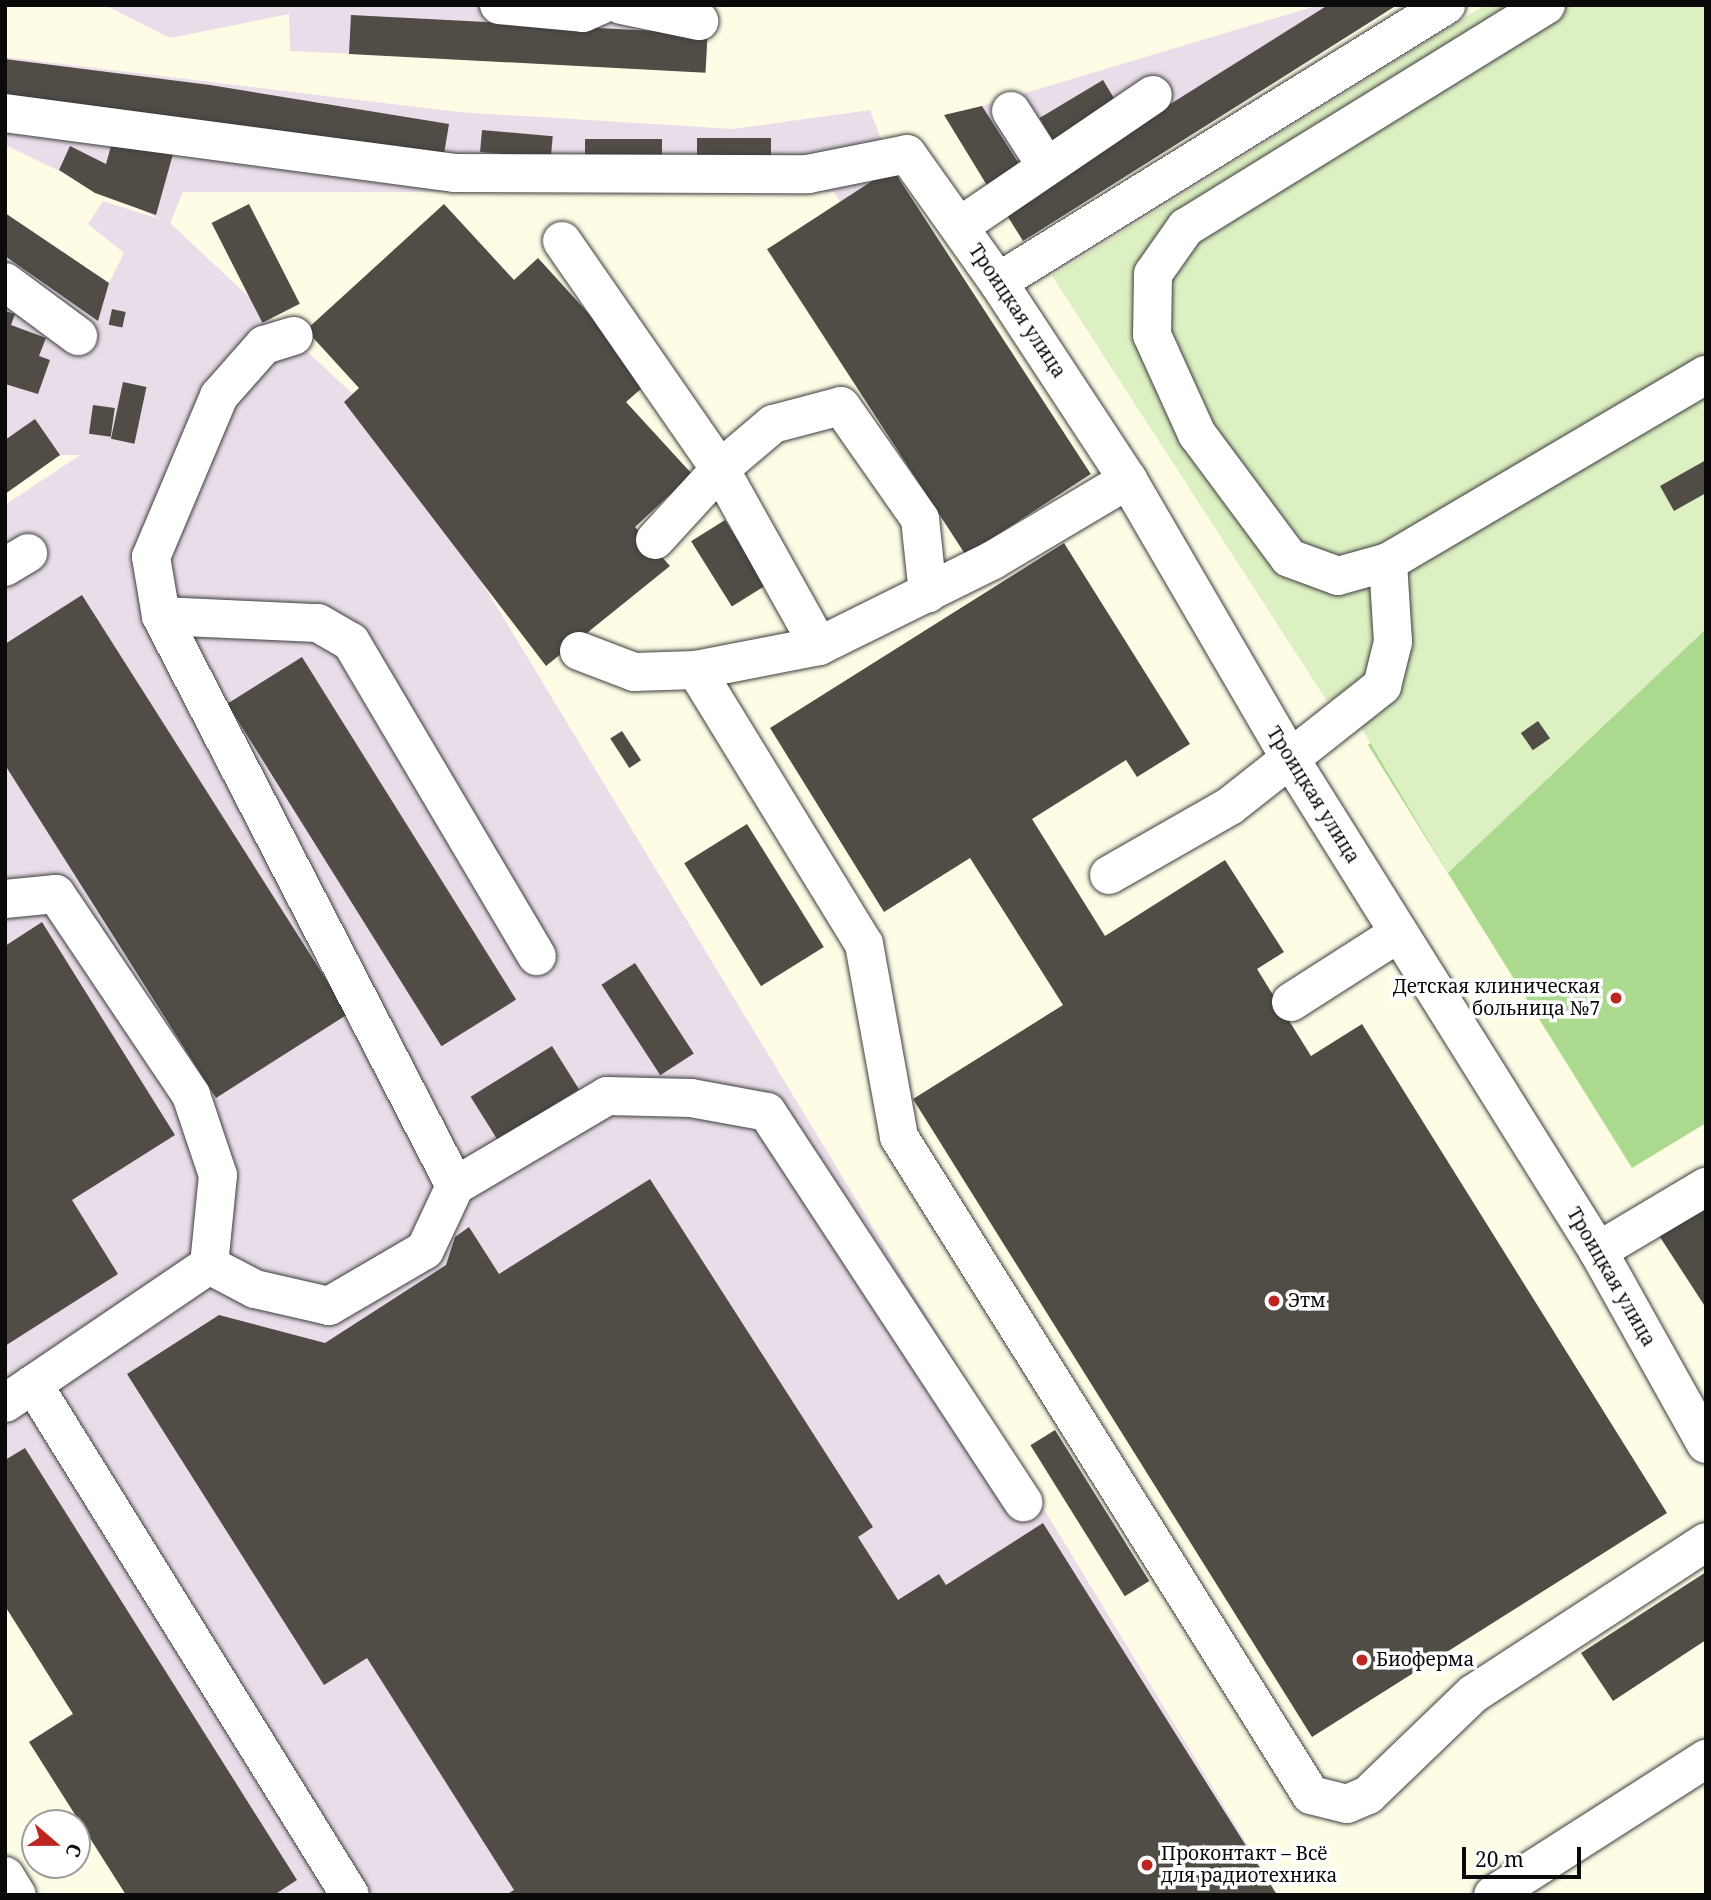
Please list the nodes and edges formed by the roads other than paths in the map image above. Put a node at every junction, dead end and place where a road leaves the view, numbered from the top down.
1 (499, 5) edge
2 (601, 5) edge
3 (621, 5) edge
4 (1446, 5) edge
5 (1546, 5) edge
6 (699, 21) dead end
7 (1153, 95) dead end
8 (1011, 111) dead end
9 (5, 113) edge
10 (1045, 164) junction
11 (960, 226) junction
12 (562, 241) dead end
13 (5, 282) edge
14 (998, 282) junction
15 (78, 336) dead end
16 (294, 336) dead end
17 (1706, 375) edge
18 (720, 469) junction
19 (1128, 480) junction
20 (655, 540) dead end
21 (1388, 562) junction
22 (928, 594) junction
23 (161, 616) junction
24 (819, 646) junction
25 (579, 651) dead end
26 (696, 670) junction
27 (1291, 760) junction
28 (1109, 875) dead end
29 (5, 899) edge
30 (1399, 933) junction
31 (537, 956) dead end
32 (1291, 1002) dead end
33 (455, 1186) junction
34 (1706, 1188) edge
35 (1598, 1251) junction
36 (209, 1265) junction
37 (19, 1393) edge
38 (1706, 1444) edge
39 (1023, 1502) dead end
40 (1706, 1542) edge
41 (1706, 1759) edge
42 (5, 1876) edge
43 (17, 1895) edge
44 (350, 1895) edge
45 (1493, 1895) edge

1 - 2 street
3 - 6 street
4 - 14 street
5 - 21 street
7 - 10 street
8 - 10 street
9 - 11 street, Троицкая улица
10 - 11 street
11 - 14 street, Троицкая улица
12 - 18 street
13 - 15 street
14 - 19 street, Троицкая улица
16 - 23 street
17 - 21 street
18 - 20 street
18 - 22 street
18 - 24 street
19 - 22 street
19 - 27 street, Троицкая улица
21 - 27 street
22 - 24 street
23 - 31 street
23 - 33 street
24 - 26 street
25 - 26 street
26 - 40 street
27 - 28 street
27 - 30 street, Троицкая улица
29 - 36 street
30 - 32 street
30 - 35 street, Троицкая улица
33 - 36 street
33 - 39 street
34 - 35 street
35 - 38 street, Троицкая улица
36 - 37 street
37 - 44 street
41 - 45 street
42 - 43 street

